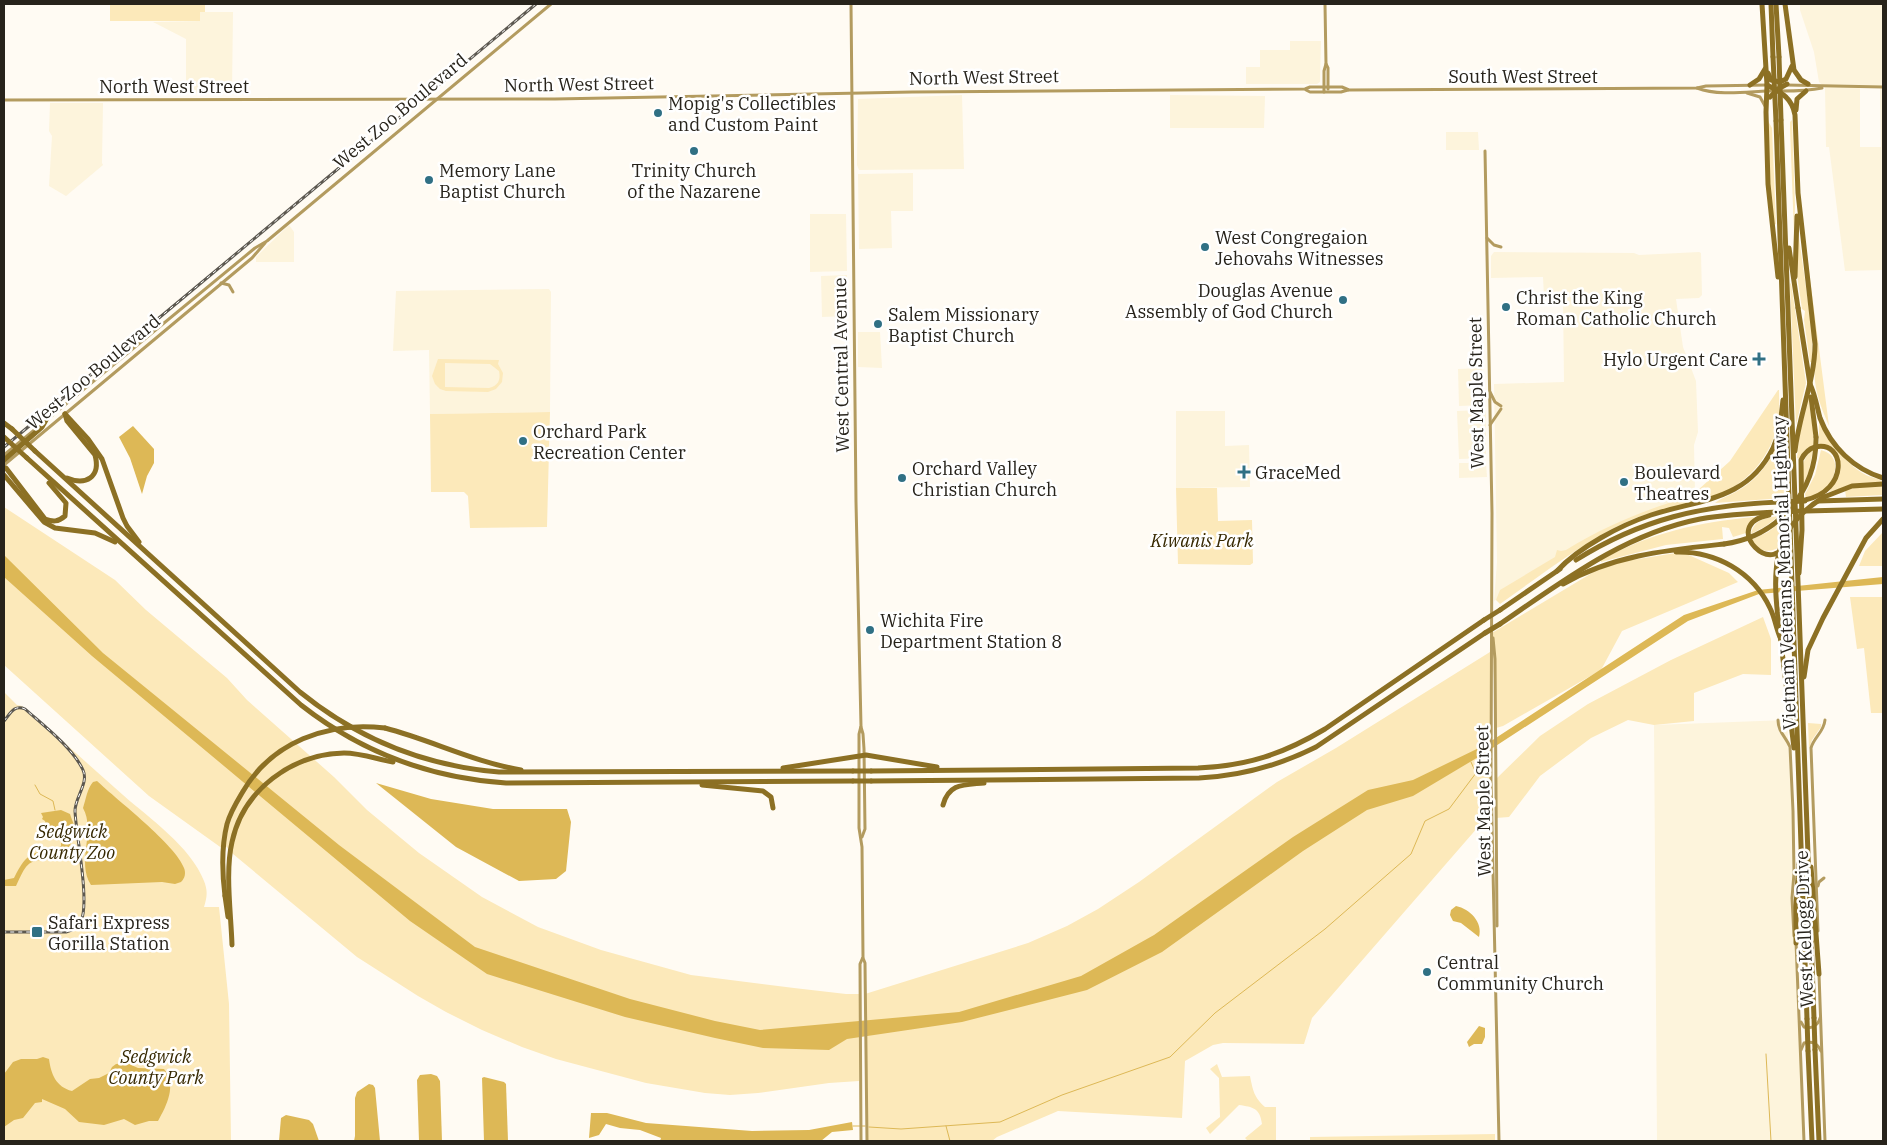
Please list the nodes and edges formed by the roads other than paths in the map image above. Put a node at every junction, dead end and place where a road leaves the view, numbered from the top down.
1 (551, 4) edge
2 (851, 4) edge
3 (1325, 4) edge
4 (1762, 4) edge
5 (1771, 4) edge
6 (1776, 4) edge
7 (1785, 4) edge
8 (1765, 56) junction
9 (1776, 57) junction
10 (1792, 62) junction
11 (1766, 65) junction
12 (1770, 79) junction
13 (1787, 82) junction
14 (1808, 84) junction
15 (1750, 85) junction
16 (1767, 85) junction
17 (1825, 87) junction
18 (1883, 87) edge
19 (1697, 88) junction
20 (1326, 90) junction
21 (1776, 90) junction
22 (1806, 91) junction
23 (1739, 92) junction
24 (852, 93) junction
25 (436, 99) junction
26 (4, 100) edge
27 (1766, 110) junction
28 (1795, 115) junction
29 (1779, 120) junction
30 (1485, 151) dead end
31 (1782, 160) junction
32 (1798, 193) junction
33 (1486, 237) junction
34 (267, 241) junction
35 (1501, 248) dead end
36 (221, 284) junction
37 (1782, 289) junction
38 (233, 292) dead end
39 (1797, 301) junction
40 (1810, 384) junction
41 (1785, 388) junction
42 (1489, 390) junction
43 (60, 409) junction
44 (65, 414) junction
45 (46, 420) junction
46 (4, 423) edge
47 (1490, 425) junction
48 (4, 438) edge
49 (4, 455) edge
50 (4, 460) edge
51 (1793, 461) junction
52 (4, 467) edge
53 (4, 474) edge
54 (44, 474) junction
55 (62, 476) junction
56 (1883, 478) edge
57 (1883, 484) edge
58 (1883, 498) edge
59 (1803, 501) junction
60 (1883, 508) edge
61 (1778, 513) junction
62 (1883, 519) edge
63 (1790, 520) junction
64 (1648, 553) junction
65 (132, 554) junction
66 (150, 556) junction
67 (1796, 562) junction
68 (1557, 571) junction
69 (1526, 606) junction
70 (1796, 619) junction
71 (1492, 634) junction
72 (1780, 636) junction
73 (1802, 690) junction
74 (1793, 716) junction
75 (1778, 720) dead end
76 (1825, 720) dead end
77 (861, 755) junction
78 (409, 765) junction
79 (950, 770) junction
80 (758, 771) junction
81 (536, 773) junction
82 (1015, 780) junction
83 (676, 782) junction
84 (942, 805) dead end
85 (773, 808) dead end
86 (1801, 853) junction
87 (1808, 857) junction
88 (1824, 878) dead end
89 (228, 896) junction
90 (1817, 897) junction
91 (1495, 937) junction
92 (1796, 943) junction
93 (863, 957) junction
94 (1819, 974) junction
95 (1799, 1012) junction
96 (1820, 1015) junction
97 (1800, 1051) junction
98 (1822, 1054) junction
99 (861, 1141) edge
100 (867, 1141) edge
101 (1499, 1141) edge
102 (1804, 1141) edge
103 (1812, 1141) edge
104 (1819, 1141) edge
105 (1825, 1141) edge

1 - 25 main road, West Zoo Boulevard
2 - 24 main road, West Central Avenue
3 - 20 main road
4 - 8 highway
5 - 9 highway, Vietnam Veterans Memorial Highway
6 - 9 highway, Vietnam Veterans Memorial Highway
7 - 10 highway
8 - 11 highway
8 - 15 highway
9 - 29 highway, Vietnam Veterans Memorial Highway, bridge
10 - 13 highway
10 - 14 highway
11 - 12 highway
11 - 16 highway
12 - 13 highway
12 - 21 highway
13 - 14 main road, South West Street
13 - 21 highway
14 - 17 main road, South West Street
15 - 16 main road, South West Street
15 - 19 main road, South West Street
16 - 21 highway
17 - 18 main road, South West Street
17 - 22 main road, South West Street
19 - 20 main road, South West Street
19 - 23 main road, South West Street
20 - 24 main road, North West Street
21 - 22 main road, South West Street
21 - 23 main road, South West Street
21 - 27 highway
21 - 28 highway
22 - 28 highway
23 - 27 main road
24 - 25 main road, North West Street
24 - 77 main road, West Central Avenue
25 - 26 main road, North West Street
25 - 34 main road, West Zoo Boulevard
27 - 37 highway
28 - 32 highway
29 - 31 highway, Vietnam Veterans Memorial Highway
29 - 37 highway, Vietnam Veterans Memorial Highway
30 - 33 main road, West Maple Street
31 - 39 highway
31 - 51 highway, Vietnam Veterans Memorial Highway
32 - 39 highway
32 - 51 highway
33 - 35 main road
33 - 42 main road, West Maple Street
34 - 36 main road, West Zoo Boulevard
34 - 43 main road, West Zoo Boulevard
36 - 38 main road
36 - 44 main road, West Zoo Boulevard
37 - 41 highway, Vietnam Veterans Memorial Highway
39 - 40 highway, bridge
40 - 56 highway
40 - 64 highway, bridge
41 - 63 highway, Vietnam Veterans Memorial Highway
41 - 68 highway
42 - 47 main road, West Maple Street
42 - 47 main road
43 - 44 main road
43 - 45 main road, West Zoo Boulevard
44 - 52 main road, West Zoo Boulevard
44 - 55 highway
44 - 66 highway
45 - 49 main road, West Zoo Boulevard
45 - 50 highway
46 - 55 highway, bridge
47 - 71 main road, West Maple Street
48 - 54 highway, bridge
51 - 67 highway, Vietnam Veterans Memorial Highway
52 - 54 highway
53 - 65 highway
54 - 65 highway
55 - 66 highway
57 - 72 highway, bridge
58 - 59 highway
59 - 67 highway
59 - 68 highway, bridge
60 - 61 highway, bridge
61 - 63 highway
61 - 69 highway
62 - 73 highway
63 - 67 highway, Vietnam Veterans Memorial Highway
64 - 69 highway
64 - 72 highway, bridge
65 - 78 highway
66 - 81 highway
67 - 70 highway, Vietnam Veterans Memorial Highway
67 - 70 highway, Vietnam Veterans Memorial Highway
68 - 79 highway, bridge
69 - 82 highway, bridge
70 - 73 highway, Vietnam Veterans Memorial Highway
70 - 74 highway, Vietnam Veterans Memorial Highway
71 - 91 main road, West Maple Street
71 - 91 main road, West Maple Street
72 - 74 highway
73 - 87 highway, Vietnam Veterans Memorial Highway
74 - 86 highway, Vietnam Veterans Memorial Highway
75 - 92 main road, West Kellogg Drive
76 - 90 main road, West Kellogg Drive
77 - 79 highway
77 - 80 highway
77 - 93 main road, West Central Avenue
78 - 83 highway
78 - 89 highway
79 - 80 highway, bridge
80 - 81 highway
81 - 89 highway, bridge
82 - 83 highway, bridge
82 - 84 highway
83 - 85 highway
86 - 92 highway
86 - 103 highway, Vietnam Veterans Memorial Highway, bridge
87 - 94 highway
87 - 104 highway, Vietnam Veterans Memorial Highway, bridge
88 - 90 main road
89 - 89 highway
90 - 94 main road, West Kellogg Drive
91 - 101 main road, West Maple Street
92 - 95 main road, West Kellogg Drive
93 - 99 main road, West Central Avenue
93 - 100 main road, West Central Avenue
94 - 96 main road, West Kellogg Drive
95 - 96 main road
95 - 97 main road, West Kellogg Drive
96 - 98 main road, West Kellogg Drive
97 - 98 main road
97 - 102 main road, West Kellogg Drive
98 - 105 main road, West Kellogg Drive

